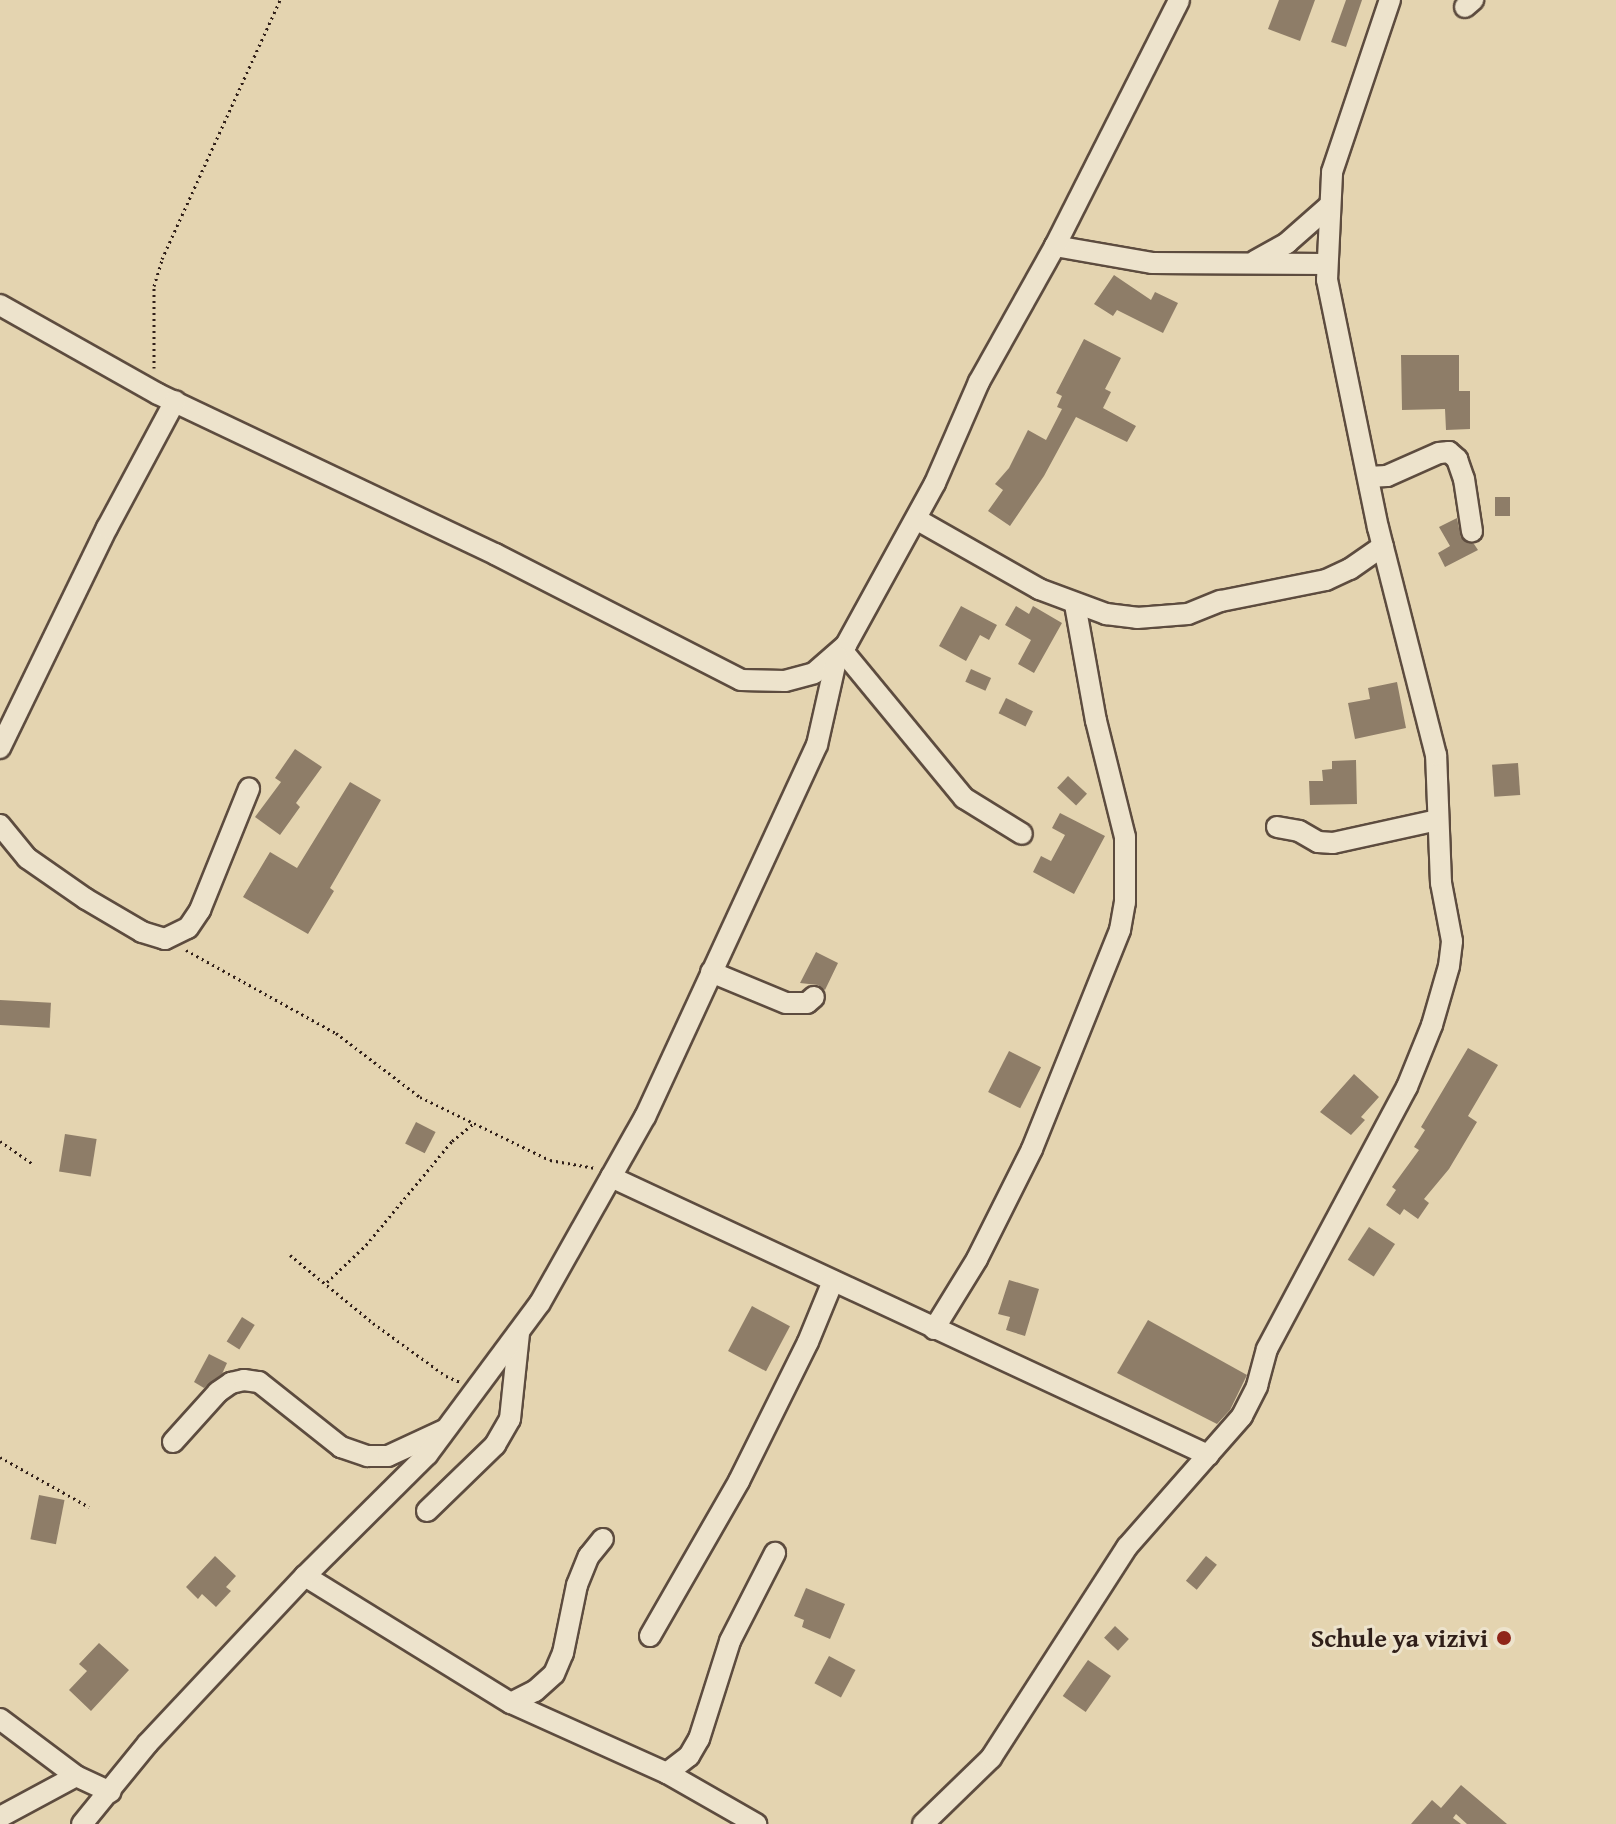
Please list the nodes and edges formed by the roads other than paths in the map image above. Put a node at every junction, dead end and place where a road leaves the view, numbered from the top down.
1 (1179, 0) edge
2 (1390, 0) edge
3 (1329, 206) junction
4 (1055, 246) junction
5 (1251, 263) junction
6 (1327, 264) junction
7 (0, 305) edge
8 (175, 401) junction
9 (1368, 477) junction
10 (916, 519) junction
11 (1472, 531) dead end
12 (1383, 546) junction
13 (1075, 604) junction
14 (840, 653) junction
15 (0, 748) edge
16 (249, 789) dead end
17 (1438, 820) junction
18 (0, 825) edge
19 (1277, 827) dead end
20 (1022, 834) dead end
21 (711, 972) junction
22 (814, 997) dead end
23 (614, 1173) junction
24 (833, 1281) junction
25 (934, 1329) junction
26 (520, 1330) junction
27 (446, 1429) junction
28 (173, 1442) dead end
29 (1208, 1455) junction
30 (427, 1511) dead end
31 (603, 1539) dead end
32 (775, 1553) dead end
33 (305, 1576) junction
34 (650, 1636) dead end
35 (511, 1703) junction
36 (0, 1719) edge
37 (667, 1773) junction
38 (76, 1776) junction
39 (110, 1792) junction
40 (0, 1817) edge
41 (82, 1824) edge
42 (756, 1824) edge
43 (923, 1824) edge

1 - 4 street
2 - 3 street
3 - 5 street
3 - 6 street
4 - 5 street
4 - 10 street
5 - 6 street
6 - 9 street
7 - 8 street
8 - 14 street
8 - 15 street
9 - 11 street
9 - 12 street
10 - 13 street
10 - 14 street
12 - 13 street
12 - 17 street
13 - 25 street
14 - 20 street
14 - 21 street
16 - 18 street
17 - 19 street
17 - 29 street
21 - 22 street
21 - 23 street
23 - 24 street
23 - 26 street
24 - 25 street
24 - 34 street
25 - 29 street
26 - 27 street
26 - 30 street
27 - 28 street
27 - 33 street
29 - 43 street
31 - 35 street
32 - 37 street
33 - 35 street
33 - 39 street
35 - 37 street
36 - 38 street
37 - 42 street
38 - 39 street
38 - 40 street
39 - 41 street

